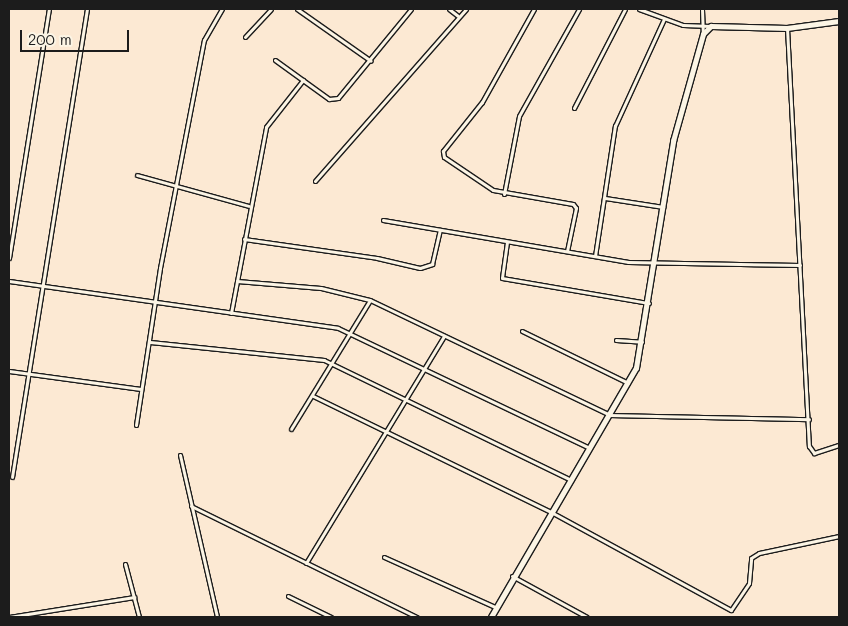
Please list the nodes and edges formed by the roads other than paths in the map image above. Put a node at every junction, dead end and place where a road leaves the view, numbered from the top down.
1 (50, 9) edge
2 (87, 9) edge
3 (222, 9) edge
4 (271, 9) edge
5 (297, 9) edge
6 (411, 9) edge
7 (449, 9) edge
8 (466, 9) edge
9 (534, 9) edge
10 (580, 9) edge
11 (625, 9) edge
12 (639, 9) edge
13 (702, 9) edge
14 (458, 16) junction
15 (664, 19) junction
16 (839, 21) edge
17 (711, 26) junction
18 (701, 27) junction
19 (787, 28) junction
20 (703, 34) junction
21 (244, 37) dead end
22 (275, 60) dead end
23 (371, 61) junction
24 (303, 80) junction
25 (574, 108) dead end
26 (137, 175) dead end
27 (315, 181) dead end
28 (175, 186) junction
29 (504, 194) junction
30 (605, 198) junction
31 (249, 206) junction
32 (663, 207) junction
33 (383, 220) dead end
34 (440, 230) junction
35 (244, 239) junction
36 (507, 242) junction
37 (566, 252) junction
38 (595, 256) junction
39 (9, 258) edge
40 (655, 263) junction
41 (800, 264) junction
42 (9, 280) edge
43 (237, 281) junction
44 (43, 284) junction
45 (370, 300) junction
46 (156, 303) junction
47 (649, 303) junction
48 (231, 313) junction
49 (522, 331) dead end
50 (350, 332) junction
51 (444, 336) junction
52 (616, 340) dead end
53 (150, 342) junction
54 (642, 342) junction
55 (332, 363) junction
56 (425, 368) junction
57 (9, 371) edge
58 (28, 373) junction
59 (628, 383) junction
60 (141, 389) junction
61 (312, 396) junction
62 (405, 400) junction
63 (610, 415) junction
64 (809, 420) junction
65 (136, 425) dead end
66 (291, 428) dead end
67 (386, 432) junction
68 (839, 446) edge
69 (590, 448) junction
70 (180, 455) dead end
71 (12, 477) dead end
72 (570, 480) junction
73 (191, 506) junction
74 (551, 512) junction
75 (839, 536) edge
76 (384, 557) dead end
77 (306, 563) junction
78 (125, 564) dead end
79 (512, 576) junction
80 (288, 596) dead end
81 (134, 597) junction
82 (495, 608) junction
83 (9, 617) edge
84 (139, 617) edge
85 (217, 617) edge
86 (332, 617) edge
87 (416, 617) edge
88 (491, 617) edge
89 (588, 617) edge

1 - 39 street
2 - 44 street
3 - 28 street
4 - 21 street
5 - 23 street
6 - 23 street
7 - 14 street
8 - 14 street
9 - 29 street
10 - 29 street
11 - 25 street
12 - 15 street
13 - 18 street
14 - 27 street
15 - 18 street
15 - 30 street
16 - 19 street
17 - 18 street
17 - 19 street
17 - 20 street
18 - 20 street
19 - 41 street
20 - 32 street
22 - 24 street
23 - 24 street
24 - 31 street
26 - 28 street
28 - 31 street
28 - 46 street
29 - 37 street
30 - 32 street
30 - 38 street
31 - 35 street
32 - 40 street
33 - 34 street
34 - 35 street
34 - 36 street
35 - 43 street
36 - 37 street
36 - 47 street
37 - 38 street
38 - 40 street
40 - 41 street
40 - 47 street
41 - 64 street
42 - 44 street
43 - 45 street
43 - 48 street
44 - 46 street
44 - 58 street
45 - 50 street
45 - 51 street
46 - 48 street
46 - 53 street
47 - 54 street
48 - 50 street
49 - 59 street
50 - 55 street
50 - 56 street
51 - 56 street
51 - 63 street
52 - 54 street
53 - 55 street
53 - 60 street
54 - 59 street
55 - 61 street
55 - 62 street
56 - 62 street
56 - 69 street
57 - 58 street
58 - 60 street
58 - 71 street
59 - 63 street
60 - 65 street
61 - 66 street
61 - 67 street
62 - 67 street
62 - 72 street
63 - 64 street
63 - 69 street
64 - 68 street
67 - 74 street
67 - 77 street
69 - 72 street
70 - 73 street
72 - 74 street
73 - 77 street
73 - 85 street
74 - 75 street
74 - 79 street
76 - 82 street
77 - 87 street
78 - 81 street
79 - 82 street
79 - 89 street
80 - 86 street
81 - 83 street
81 - 84 street
82 - 88 street

